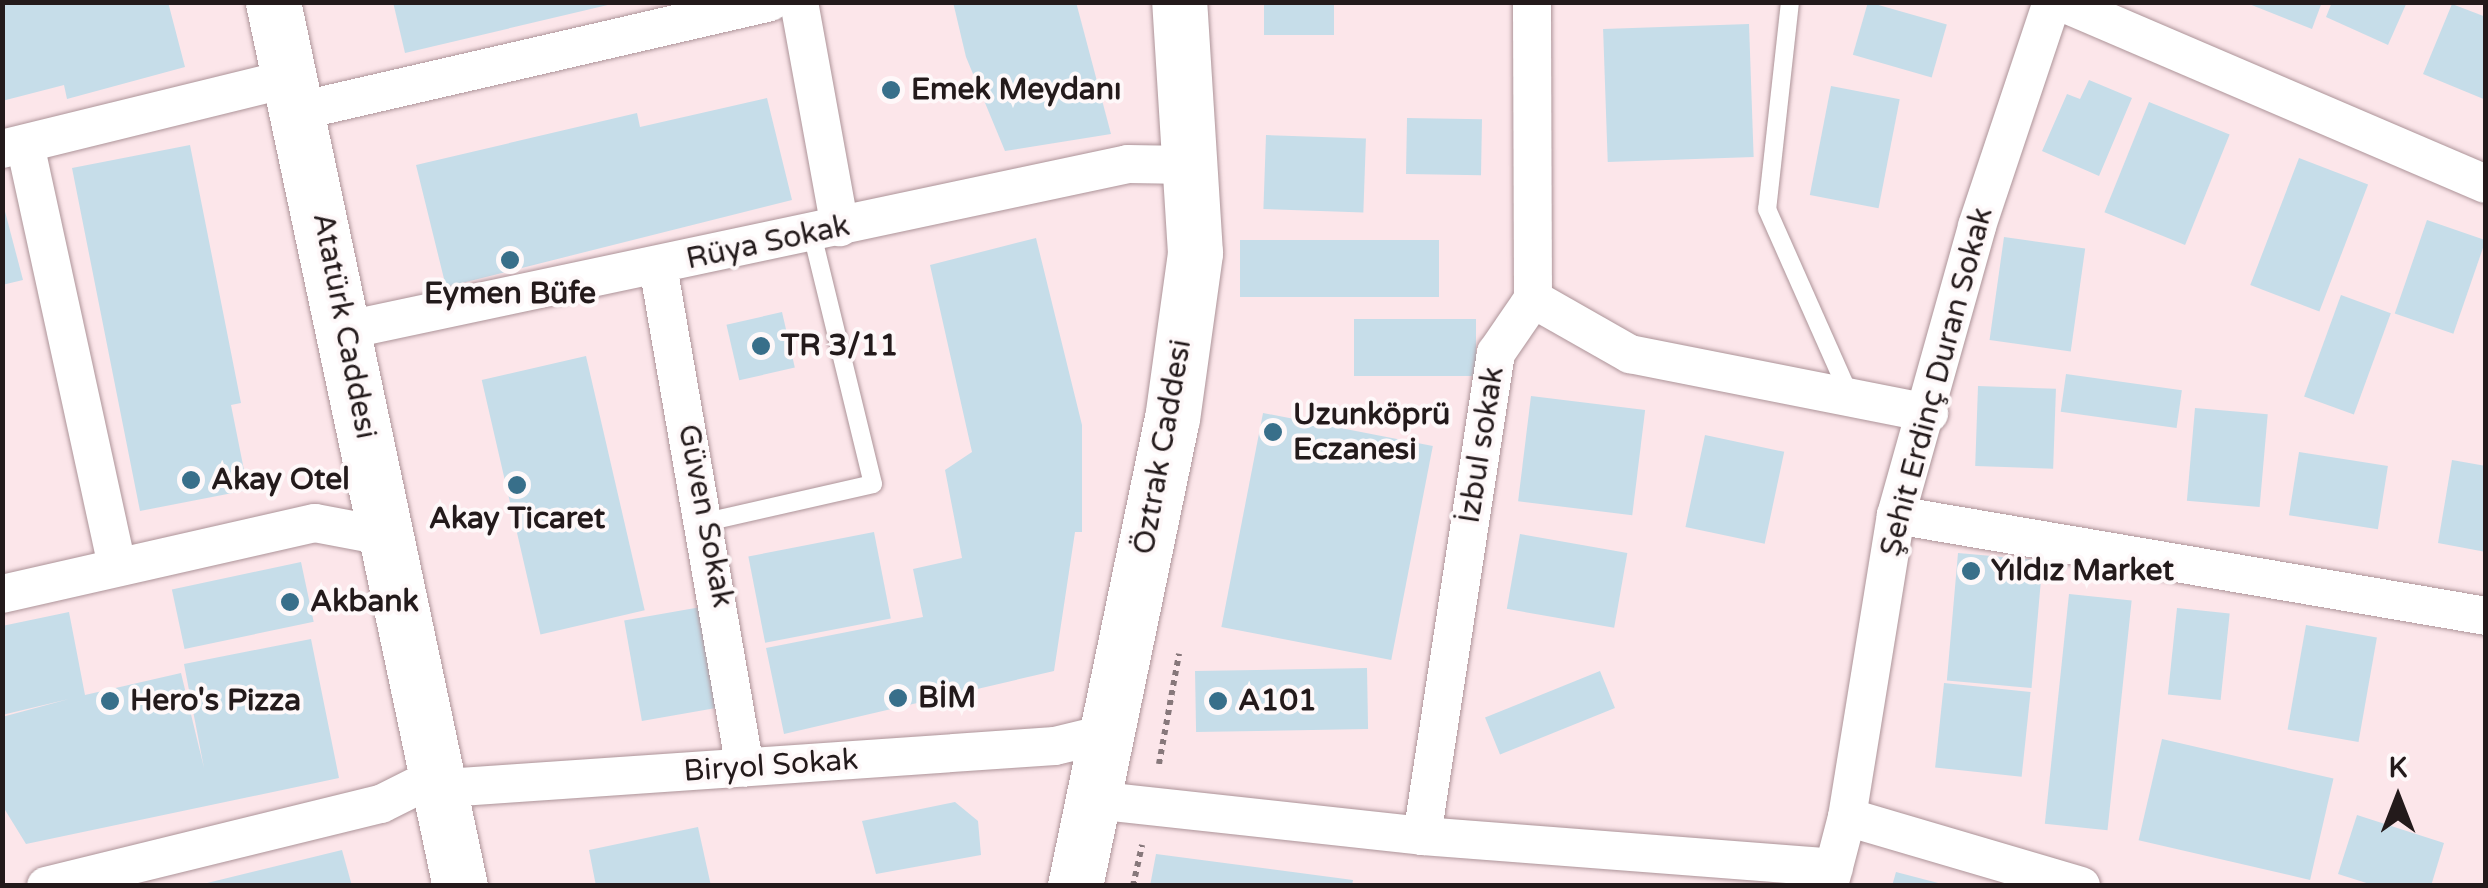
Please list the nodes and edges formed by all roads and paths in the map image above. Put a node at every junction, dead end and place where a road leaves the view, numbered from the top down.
1 (273, 2) edge
2 (770, 2) edge
3 (799, 2) edge
4 (1179, 2) edge
5 (1532, 2) edge
6 (1790, 2) edge
7 (2052, 2) edge
8 (2062, 2) edge
9 (295, 94) junction
10 (14, 146) edge
11 (1189, 165) junction
12 (2486, 184) edge
13 (826, 230) junction
14 (658, 266) junction
15 (1533, 299) junction
16 (347, 330) junction
17 (1849, 394) junction
18 (1929, 412) junction
19 (1896, 515) junction
20 (706, 522) junction
21 (384, 536) junction
22 (117, 565) junction
23 (2, 594) edge
24 (2486, 616) edge
25 (1105, 734) junction
26 (745, 768) junction
27 (437, 776) junction
28 (1092, 800) junction
29 (1847, 817) junction
30 (1422, 836) junction
31 (1831, 877) edge
32 (46, 886) edge
33 (460, 886) edge
34 (1075, 886) edge
35 (2081, 886) edge

1 - 9 main road, Atatürk Caddesi
2 - 9 street
3 - 13 street
4 - 11 main road, Öztrak Caddesi
5 - 15 street
6 - 17 lane
7 - 18 street, Şehit Erdinç Duran Sokak
8 - 12 street
9 - 10 street
9 - 16 main road, Atatürk Caddesi
10 - 22 street
11 - 13 street, Rüya Sokak
11 - 25 main road, Öztrak Caddesi
13 - 14 street, Rüya Sokak
13 - 20 lane
14 - 16 street, Rüya Sokak
14 - 20 street, Güven Sokak
15 - 17 street
15 - 30 street, İzbul sokak
16 - 21 main road, Atatürk Caddesi
17 - 18 street
18 - 19 street, Şehit Erdinç Duran Sokak
19 - 24 street
19 - 29 street, Şehit Erdinç Duran Sokak
20 - 26 street, Güven Sokak
21 - 22 street
21 - 27 main road, Atatürk Caddesi
22 - 23 street
25 - 26 street, Biryol Sokak
25 - 28 main road, Öztrak Caddesi
26 - 27 street, Biryol Sokak
27 - 32 street
27 - 33 main road, Atatürk Caddesi
28 - 30 street
28 - 34 main road, Öztrak Caddesi
29 - 31 street, Şehit Erdinç Duran Sokak
29 - 35 street
30 - 31 street

